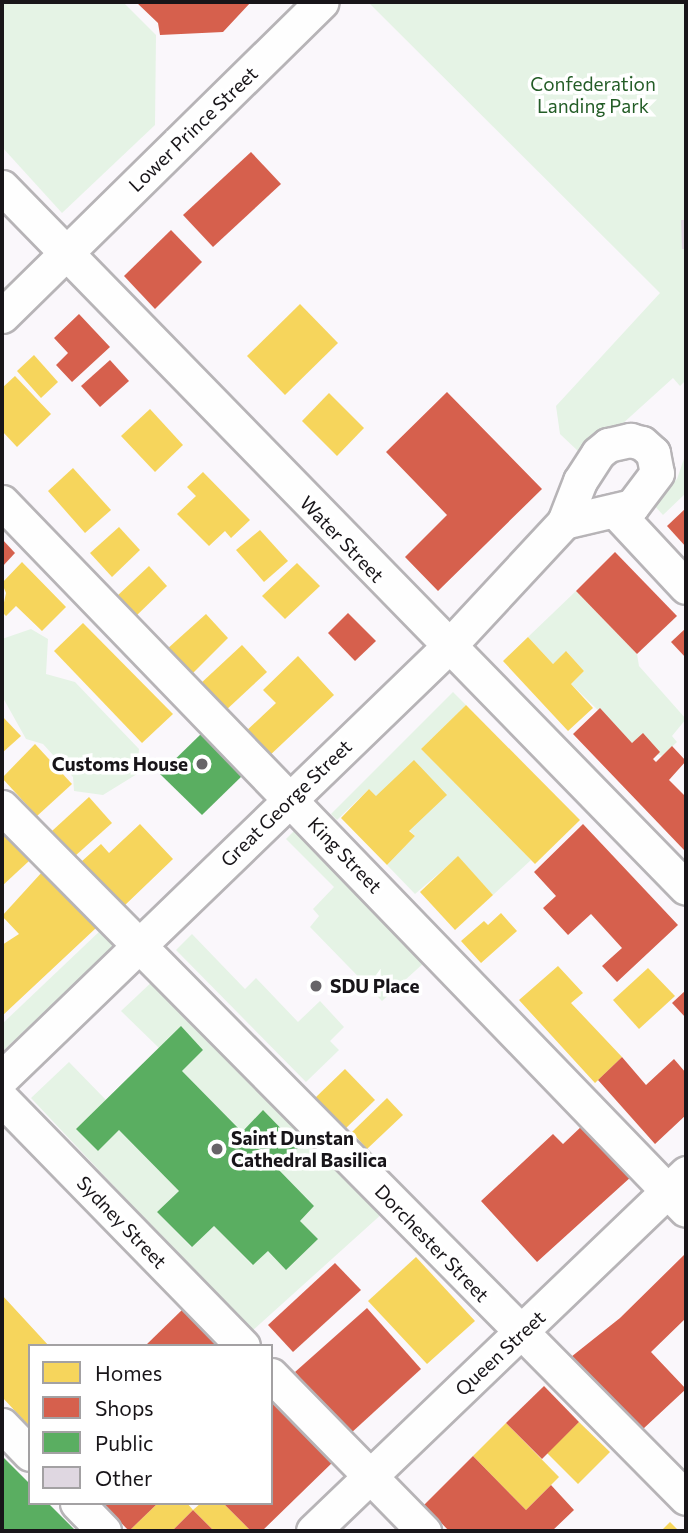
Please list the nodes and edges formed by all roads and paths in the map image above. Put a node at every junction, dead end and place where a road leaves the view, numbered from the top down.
1 (322, 2) edge
2 (2, 187) edge
3 (64, 255) junction
4 (2, 316) edge
5 (2, 502) edge
6 (617, 513) junction
7 (564, 522) junction
8 (686, 587) edge
9 (448, 648) junction
10 (289, 798) junction
11 (2, 807) edge
12 (686, 888) edge
13 (142, 947) junction
14 (2, 1078) edge
15 (2, 1099) edge
16 (680, 1191) edge
17 (520, 1335) junction
18 (241, 1344) edge
19 (273, 1376) edge
20 (2, 1425) edge
21 (28, 1452) edge
22 (370, 1475) junction
23 (686, 1498) edge
24 (79, 1505) edge
25 (104, 1531) edge
26 (313, 1531) edge
27 (424, 1531) edge

1 - 3 street, Lower Prince Street
2 - 3 street, Water Street
3 - 4 street, Lower Prince Street
3 - 9 street, Water Street
5 - 10 street, King Street
6 - 7 street, Great George Street
6 - 7 street, Great George Street
6 - 8 street
7 - 9 street, Great George Street
9 - 10 street, Great George Street
9 - 12 street, Water Street
10 - 13 street, Great George Street
10 - 16 street, King Street
11 - 13 street, Dorchester Street
13 - 14 street, Great George Street
13 - 17 street, Dorchester Street
15 - 18 street, Sydney Street
16 - 17 street, Queen Street
17 - 22 street, Queen Street
17 - 23 street, Dorchester Street
19 - 22 street
20 - 21 street
22 - 26 street, Queen Street
22 - 27 street
24 - 25 street

